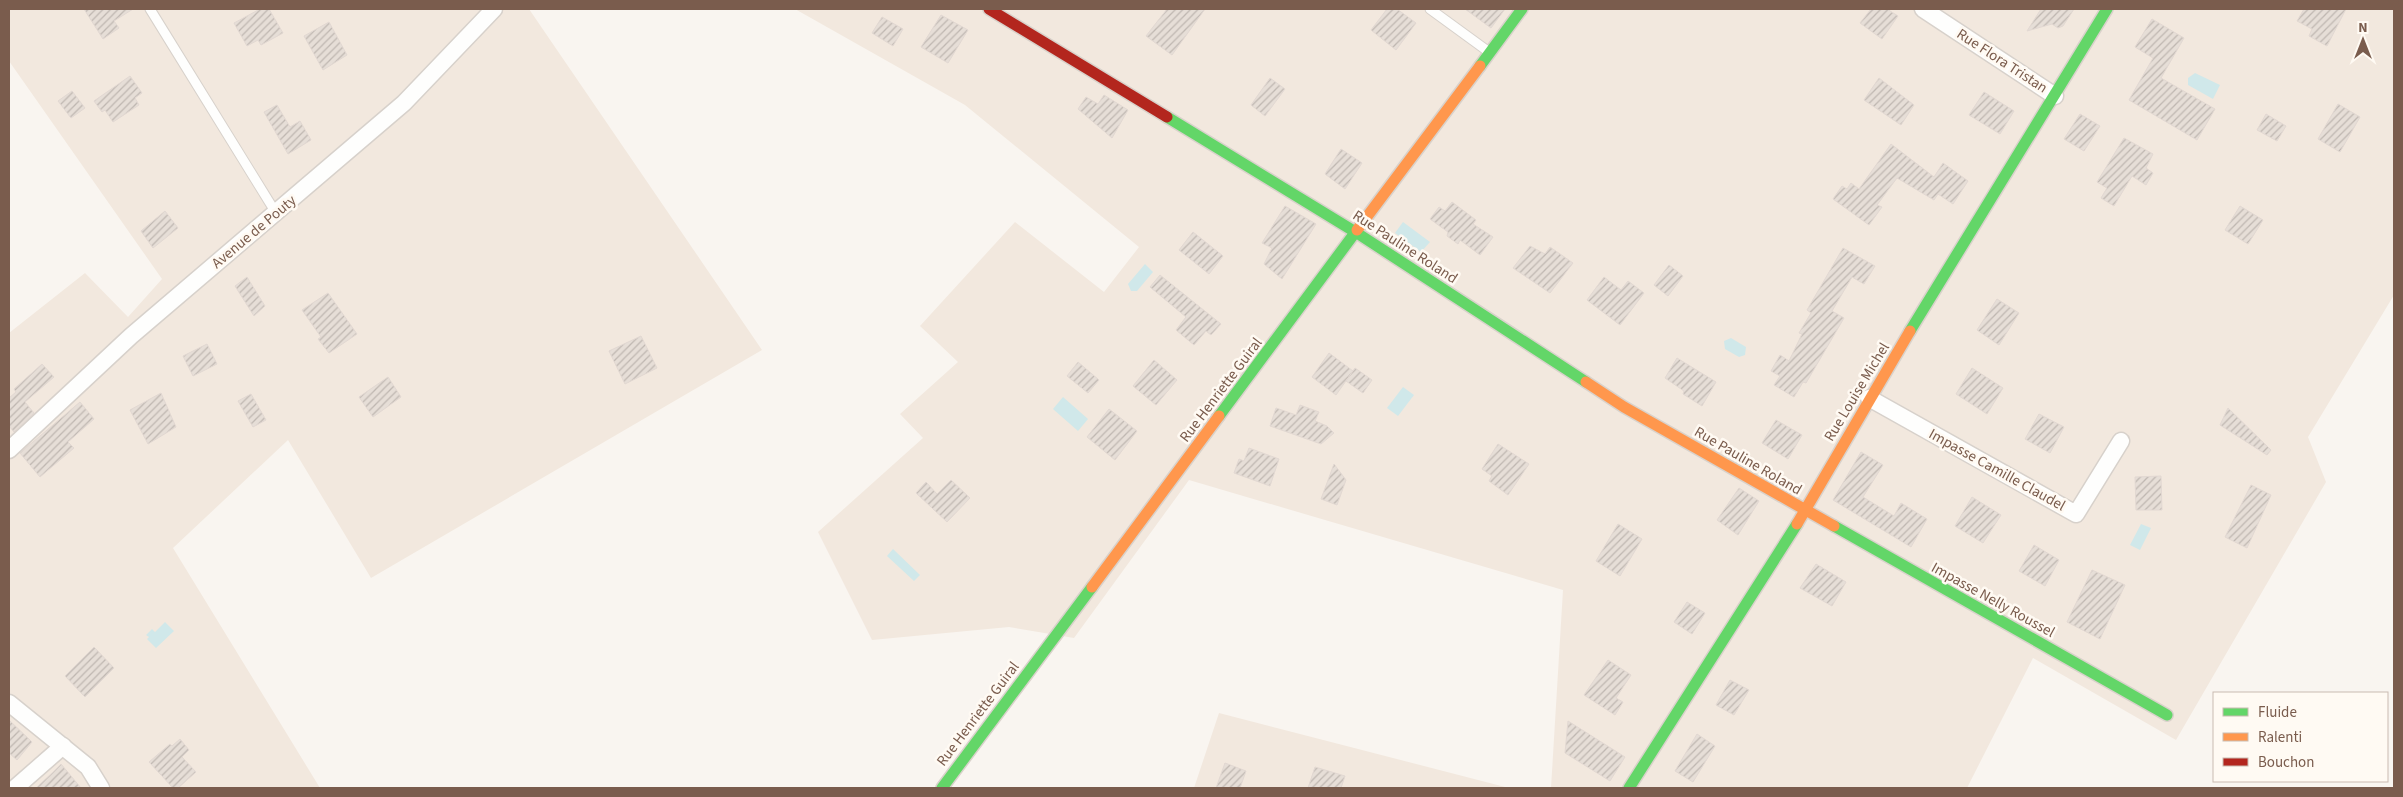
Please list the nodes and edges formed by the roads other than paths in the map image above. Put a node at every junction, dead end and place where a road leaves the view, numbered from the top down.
1 (150, 9) edge
2 (494, 9) edge
3 (989, 9) edge
4 (1430, 9) edge
5 (1522, 9) edge
6 (1923, 9) edge
7 (2107, 9) edge
8 (1490, 52) junction
9 (2055, 96) junction
10 (276, 213) junction
11 (1357, 233) junction
12 (1870, 398) junction
13 (2121, 440) dead end
14 (9, 450) edge
15 (1805, 511) junction
16 (9, 703) edge
17 (2167, 715) dead end
18 (63, 746) junction
19 (15, 788) edge
20 (100, 788) edge
21 (942, 788) edge
22 (1629, 788) edge

1 - 10 lane
2 - 10 street, Avenue de Pouty
3 - 11 street, Rue Pauline Roland
4 - 8 lane
5 - 8 street, Rue Henriette Guiral
6 - 9 street, Rue Flora Tristan
7 - 9 street, Rue Louise Michel
8 - 11 street, Rue Henriette Guiral
9 - 12 street, Rue Louise Michel
10 - 14 street, Avenue de Pouty
11 - 15 street, Rue Pauline Roland
11 - 21 street, Rue Henriette Guiral
12 - 13 street, Impasse Camille Claudel
12 - 15 street, Rue Louise Michel
15 - 17 street, Impasse Nelly Roussel
15 - 22 street, Rue Louise Michel
16 - 18 street
18 - 19 street
18 - 20 street

